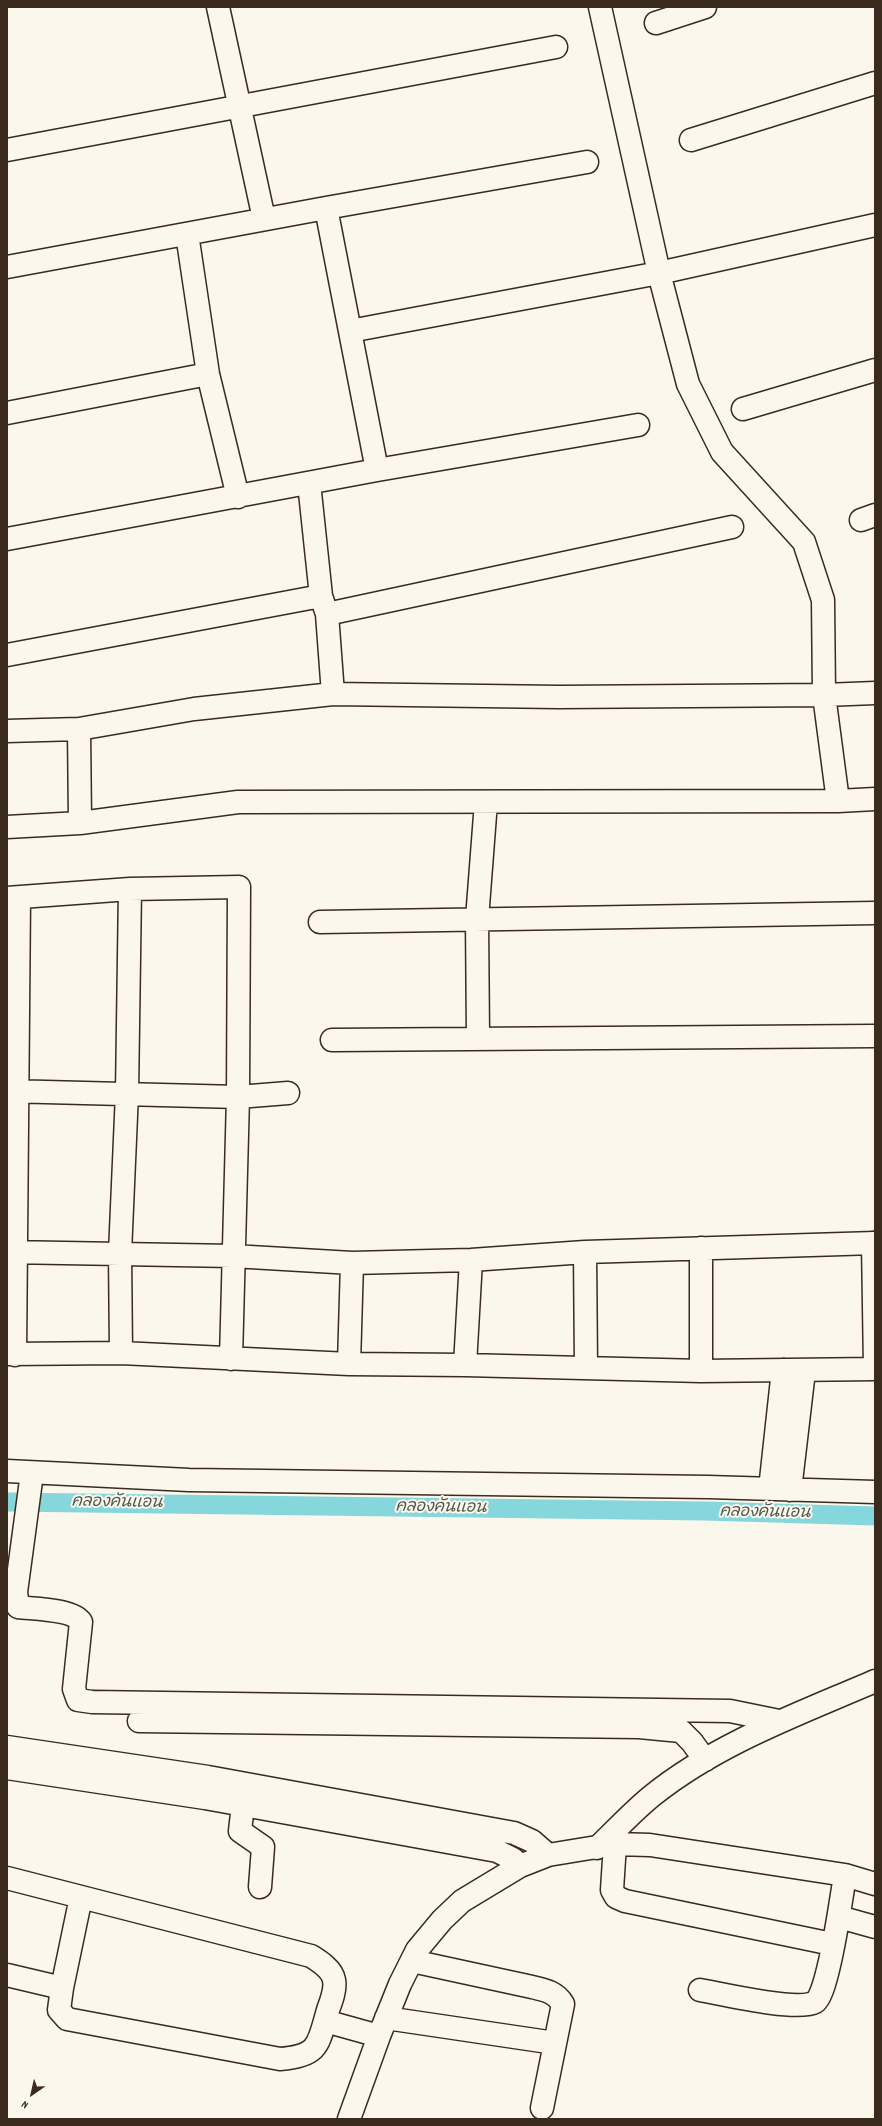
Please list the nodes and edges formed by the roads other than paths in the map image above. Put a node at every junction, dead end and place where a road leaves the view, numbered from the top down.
1 (218, 7) edge
2 (600, 7) edge
3 (705, 7) edge
4 (656, 23) dead end
5 (556, 47) dead end
6 (875, 83) edge
7 (240, 106) junction
8 (691, 140) dead end
9 (7, 150) edge
10 (587, 162) dead end
11 (326, 208) junction
12 (264, 219) junction
13 (875, 225) edge
14 (187, 234) junction
15 (7, 267) edge
16 (659, 273) junction
17 (350, 331) junction
18 (875, 370) edge
19 (208, 374) junction
20 (743, 409) dead end
21 (7, 413) edge
22 (638, 425) dead end
23 (377, 470) junction
24 (309, 483) junction
25 (238, 496) junction
26 (732, 527) dead end
27 (7, 539) edge
28 (324, 605) junction
29 (7, 655) edge
30 (875, 693) edge
31 (332, 694) junction
32 (824, 695) junction
33 (78, 729) junction
34 (7, 732) edge
35 (875, 800) edge
36 (838, 801) junction
37 (486, 802) junction
38 (80, 823) junction
39 (7, 827) edge
40 (130, 889) junction
41 (13, 898) edge
42 (875, 913) edge
43 (477, 919) junction
44 (320, 922) dead end
45 (875, 1036) edge
46 (478, 1039) junction
47 (332, 1040) dead end
48 (12, 1091) edge
49 (127, 1093) junction
50 (288, 1093) dead end
51 (238, 1097) junction
52 (874, 1243) edge
53 (701, 1248) junction
54 (11, 1252) edge
55 (586, 1252) junction
56 (120, 1253) junction
57 (233, 1256) junction
58 (471, 1260) junction
59 (352, 1263) junction
60 (121, 1353) junction
61 (11, 1354) edge
62 (231, 1359) junction
63 (349, 1364) junction
64 (465, 1365) junction
65 (586, 1367) junction
66 (875, 1369) edge
67 (793, 1370) junction
68 (701, 1371) junction
69 (7, 1471) edge
70 (31, 1482) junction
71 (780, 1489) junction
72 (875, 1492) edge
73 (875, 1681) edge
74 (139, 1721) dead end
75 (779, 1721) junction
76 (13, 1758) edge
77 (705, 1760) junction
78 (207, 1788) junction
79 (243, 1805) junction
80 (606, 1846) junction
81 (548, 1855) junction
82 (520, 1866) junction
83 (845, 1875) junction
84 (7, 1878) edge
85 (875, 1884) edge
86 (260, 1887) dead end
87 (81, 1897) junction
88 (839, 1917) junction
89 (875, 1927) edge
90 (832, 1944) junction
91 (412, 1961) junction
92 (7, 1975) edge
93 (62, 1988) junction
94 (700, 1990) dead end
95 (325, 2021) junction
96 (382, 2027) junction
97 (555, 2043) junction
98 (542, 2108) dead end
99 (349, 2119) edge

1 - 7 street
2 - 16 street
3 - 4 street
5 - 7 street
6 - 8 street
7 - 9 street
7 - 12 street
10 - 11 street
11 - 12 street
11 - 17 street
12 - 14 street
13 - 16 street
14 - 15 street
14 - 19 street
16 - 17 street
16 - 32 street
17 - 23 street
18 - 20 street
19 - 21 street
19 - 25 street
22 - 23 street
23 - 24 street
24 - 25 street
24 - 28 street
25 - 27 street
26 - 28 street
28 - 29 street
28 - 31 street
30 - 32 street
31 - 32 street
31 - 33 street
32 - 36 street
33 - 34 street
33 - 38 street
35 - 36 street
36 - 37 street
37 - 38 street
37 - 43 street
38 - 39 street
40 - 41 street
40 - 49 street
40 - 51 street
41 - 48 street
42 - 43 street
43 - 44 street
43 - 46 street
45 - 46 street
46 - 47 street
48 - 49 street
48 - 54 street
49 - 51 street
49 - 56 street
50 - 51 street
51 - 57 street
52 - 53 street
52 - 66 street
53 - 55 street
53 - 68 street
54 - 56 street
54 - 61 street
55 - 58 street
55 - 65 street
56 - 57 street
56 - 60 street
57 - 59 street
57 - 62 street
58 - 59 street
58 - 64 street
59 - 63 street
60 - 61 street
60 - 62 street
62 - 63 street
63 - 64 street
64 - 65 street
65 - 68 street
66 - 67 street
67 - 68 street
67 - 71 street
69 - 70 street
70 - 71 street
70 - 75 street
71 - 72 street
73 - 75 street
74 - 77 street
75 - 77 street
76 - 78 street
77 - 80 street
78 - 79 street
78 - 81 street
79 - 82 street
79 - 86 street
80 - 81 street
80 - 83 street
80 - 90 street
81 - 82 street
82 - 91 street
83 - 85 street
83 - 88 street
84 - 87 street
87 - 93 street
87 - 95 street
88 - 89 street
88 - 90 street
90 - 94 street
91 - 96 street
91 - 97 street
92 - 93 street
93 - 95 street
95 - 96 street
96 - 97 street
96 - 99 street
97 - 98 street

